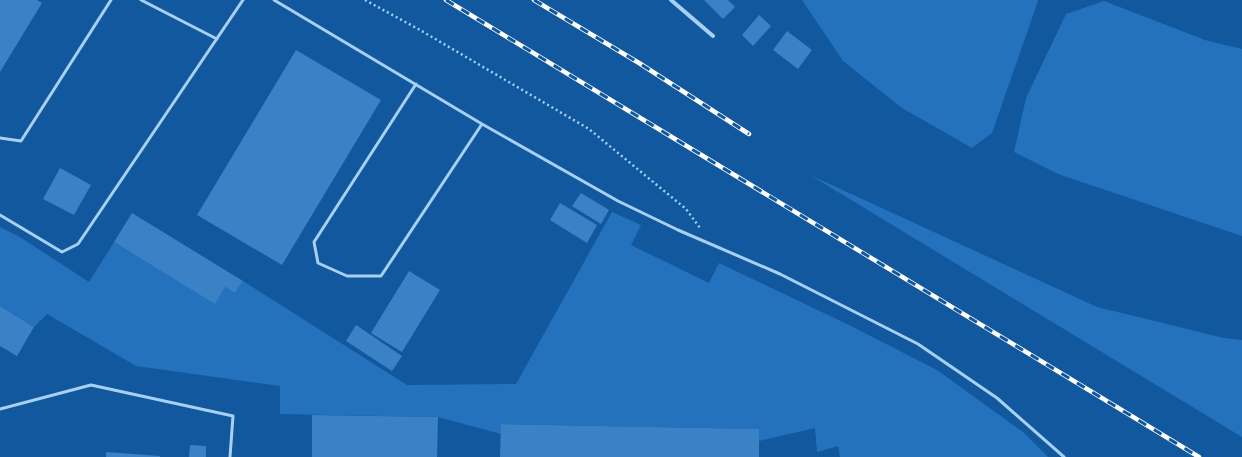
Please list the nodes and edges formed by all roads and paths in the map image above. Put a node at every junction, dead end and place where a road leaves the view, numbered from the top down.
1 (111, 0) edge
2 (141, 0) edge
3 (243, 0) edge
4 (274, 0) edge
5 (365, 0) edge
6 (671, 0) edge
7 (713, 36) dead end
8 (217, 39) junction
9 (416, 84) junction
10 (482, 124) junction
11 (0, 138) edge
12 (0, 215) edge
13 (714, 246) junction
14 (0, 409) edge
15 (230, 457) edge
16 (1064, 457) edge

1 - 11 lane
2 - 8 lane
3 - 8 lane
4 - 9 lane
5 - 13 path
6 - 7 street
8 - 12 lane
9 - 10 lane
9 - 10 lane
10 - 13 lane
13 - 16 lane
14 - 15 lane

